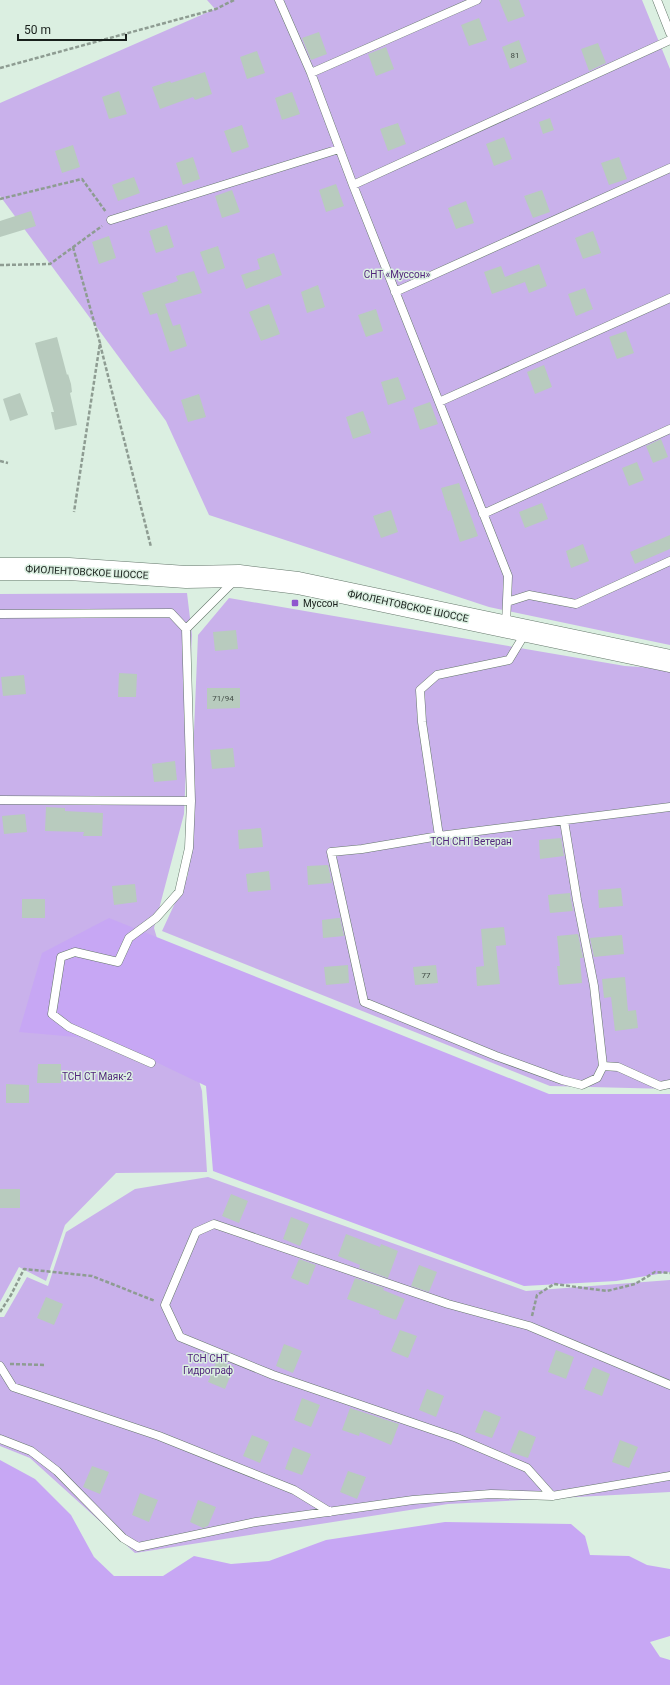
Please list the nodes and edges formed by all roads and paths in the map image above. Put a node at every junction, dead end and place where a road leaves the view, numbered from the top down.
1 (234, 0) edge
2 (279, 0) edge
3 (477, 0) edge
4 (657, 0) edge
5 (670, 33) edge
6 (670, 40) edge
7 (0, 68) edge
8 (311, 73) junction
9 (339, 149) junction
10 (670, 168) edge
11 (353, 185) junction
12 (0, 199) edge
13 (111, 220) junction
14 (73, 247) junction
15 (0, 265) edge
16 (395, 292) junction
17 (670, 298) edge
18 (100, 343) junction
19 (439, 402) junction
20 (670, 429) edge
21 (0, 461) edge
22 (8, 462) dead end
23 (74, 512) dead end
24 (483, 514) junction
25 (152, 547) dead end
26 (670, 561) edge
27 (0, 569) edge
28 (239, 576) junction
29 (507, 602) junction
30 (0, 614) edge
31 (516, 628) junction
32 (186, 629) junction
33 (670, 661) edge
34 (0, 800) edge
35 (191, 801) junction
36 (670, 807) edge
37 (564, 821) junction
38 (439, 836) junction
39 (151, 1063) dead end
40 (603, 1066) junction
41 (670, 1084) edge
42 (670, 1273) edge
43 (165, 1305) junction
44 (0, 1312) edge
45 (529, 1326) junction
46 (4, 1365) edge
47 (46, 1365) dead end
48 (670, 1384) edge
49 (0, 1439) edge
50 (670, 1476) edge
51 (552, 1496) junction
52 (330, 1512) junction

1 - 7 path
2 - 8 lane
3 - 8 lane
4 - 5 lane
6 - 11 lane
8 - 9 lane
9 - 11 lane
9 - 13 lane
10 - 16 lane
11 - 16 lane
12 - 13 path
13 - 14 path
14 - 15 path
14 - 18 path
16 - 19 lane
17 - 19 lane
18 - 23 path
18 - 25 path
19 - 24 lane
20 - 24 lane
21 - 22 path
24 - 29 lane
26 - 29 lane
27 - 28 main road, ФИОЛЕНТОВСКОЕ ШОССЕ
28 - 31 main road, ФИОЛЕНТОВСКОЕ ШОССЕ
28 - 32 lane
29 - 31 lane
30 - 32 lane
31 - 33 main road, ФИОЛЕНТОВСКОЕ ШОССЕ
31 - 38 lane
32 - 35 lane
34 - 35 lane
35 - 39 lane
36 - 37 lane
37 - 38 lane
37 - 40 lane
38 - 40 lane
40 - 41 lane
42 - 45 path
43 - 44 path
43 - 45 lane
43 - 51 lane
45 - 48 lane
46 - 47 path
46 - 52 lane
49 - 52 lane
50 - 51 lane
51 - 52 lane

